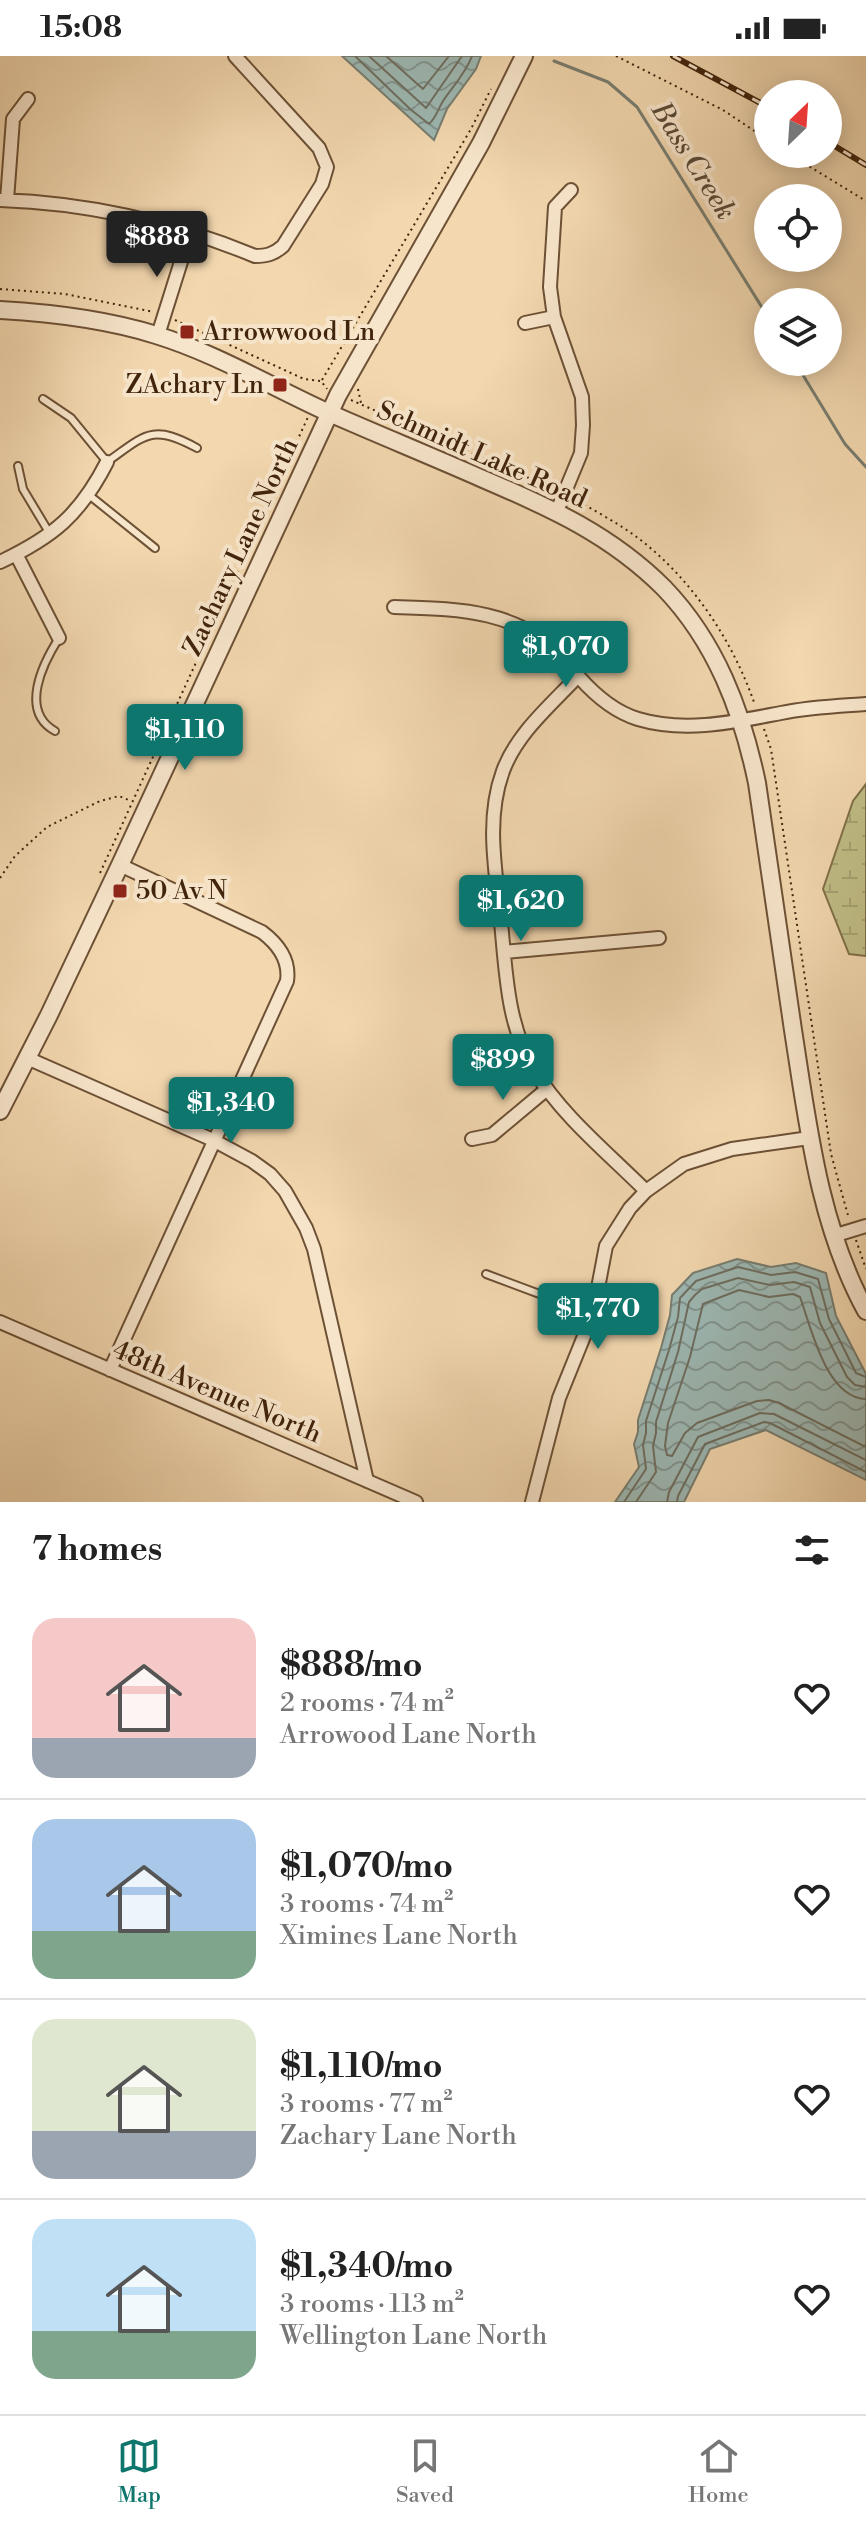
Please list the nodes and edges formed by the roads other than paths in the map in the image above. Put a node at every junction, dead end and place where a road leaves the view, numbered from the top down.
1 (235, 56) edge
2 (524, 56) edge
3 (28, 99) dead end
4 (571, 190) dead end
5 (3, 200) edge
6 (190, 233) junction
7 (0, 310) edge
8 (554, 317) junction
9 (525, 323) dead end
10 (158, 335) junction
11 (43, 399) dead end
12 (329, 413) junction
13 (197, 448) dead end
14 (107, 462) junction
15 (18, 466) dead end
16 (89, 495) junction
17 (557, 511) junction
18 (50, 534) junction
19 (155, 548) dead end
20 (16, 554) junction
21 (0, 562) edge
22 (394, 607) dead end
23 (59, 638) joint
24 (578, 676) junction
25 (866, 704) edge
26 (741, 721) junction
27 (55, 731) dead end
28 (120, 865) junction
29 (659, 938) dead end
30 (504, 952) junction
31 (27, 1058) junction
32 (547, 1089) junction
33 (0, 1111) edge
34 (809, 1138) junction
35 (472, 1139) dead end
36 (213, 1140) junction
37 (646, 1191) junction
38 (866, 1226) edge
39 (833, 1236) junction
40 (486, 1274) dead end
41 (866, 1311) edge
42 (593, 1314) junction
43 (0, 1322) edge
44 (110, 1370) junction
45 (367, 1481) junction
46 (416, 1502) edge
47 (532, 1502) edge

1 - 6 street
2 - 12 street, Zachary Lane North
3 - 5 street
4 - 8 street
5 - 6 street
6 - 10 street
7 - 10 street, Schmidt Lake Road
8 - 9 street
8 - 17 street
10 - 12 street, Schmidt Lake Road
11 - 14 lane
12 - 17 street, Schmidt Lake Road
12 - 28 street, Zachary Lane North
13 - 14 lane
14 - 16 street
15 - 18 lane
16 - 18 street
16 - 19 lane
17 - 26 street, Schmidt Lake Road
18 - 20 street
20 - 21 street
20 - 23 street
22 - 24 street
23 - 27 lane
24 - 26 street
24 - 30 street
25 - 26 street
26 - 34 street, Schmidt Lake Road
28 - 31 street, Zachary Lane North
28 - 36 street
29 - 30 street
30 - 32 street
31 - 33 street, Zachary Lane North
31 - 36 street
32 - 35 street
32 - 37 street
34 - 37 street
34 - 39 street, Schmidt Lake Road
36 - 44 street
36 - 45 street
37 - 42 street
38 - 39 street
39 - 41 street, Schmidt Lake Road
40 - 42 lane
42 - 47 street
43 - 44 street, 48th Avenue North
44 - 45 street, 48th Avenue North
45 - 46 street, 48th Avenue North

